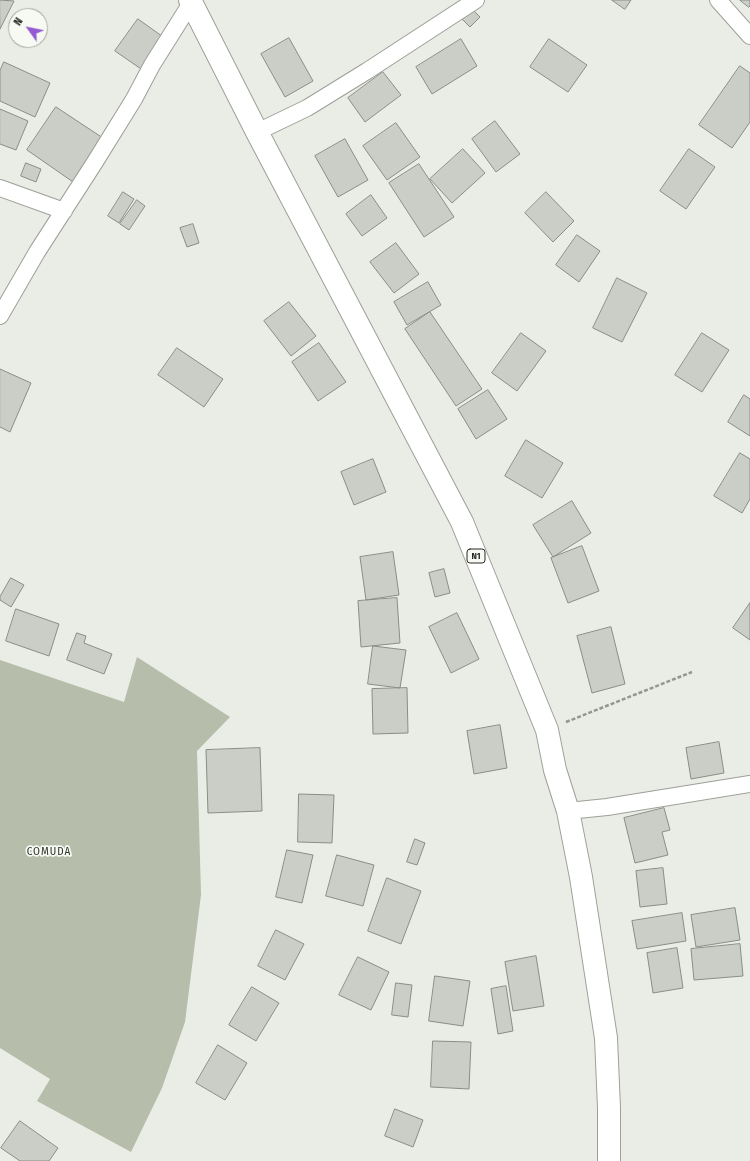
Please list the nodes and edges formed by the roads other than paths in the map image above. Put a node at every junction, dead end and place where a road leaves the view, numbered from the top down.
1 (476, 0) edge
2 (718, 0) edge
3 (191, 2) edge
4 (750, 36) edge
5 (257, 132) junction
6 (0, 188) edge
7 (64, 211) junction
8 (0, 316) edge
9 (750, 784) edge
10 (568, 810) junction
11 (608, 1161) edge

1 - 5 street
2 - 4 street
3 - 5 main road, N1
3 - 7 street
5 - 10 main road, N1
6 - 7 street
7 - 8 street
9 - 10 street
10 - 11 main road, N1

